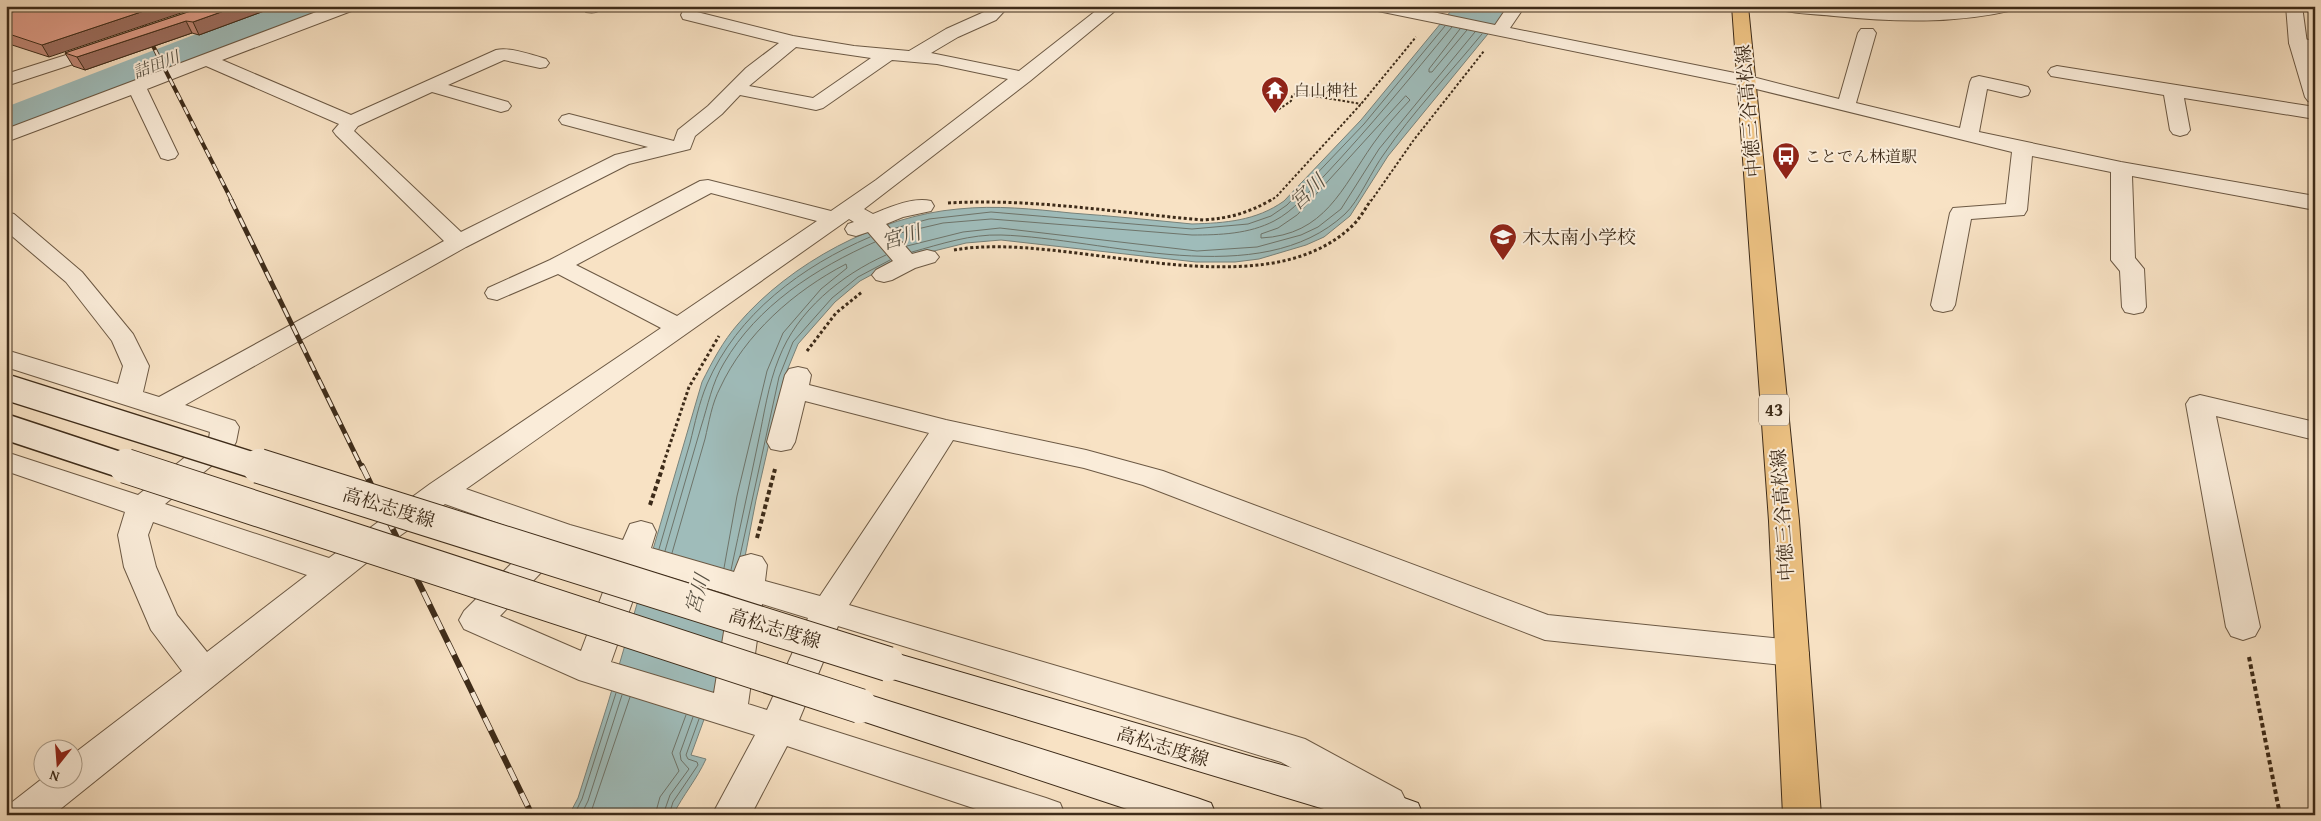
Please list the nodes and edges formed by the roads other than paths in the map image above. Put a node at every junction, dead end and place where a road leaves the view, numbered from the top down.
1 (348, 6) edge
2 (1001, 6) edge
3 (1113, 6) edge
4 (1378, 6) edge
5 (1517, 6) edge
6 (1740, 6) edge
7 (1787, 6) edge
8 (2007, 6) edge
9 (2294, 6) edge
10 (688, 15) dead end
11 (1436, 15) edge
12 (1497, 29) junction
13 (1866, 34) dead end
14 (793, 41) junction
15 (118, 44) edge
16 (2306, 45) edge
17 (888, 55) junction
18 (911, 57) junction
19 (206, 60) junction
20 (540, 63) dead end
21 (2057, 72) dead end
22 (1023, 77) junction
23 (6, 80) edge
24 (1745, 81) junction
25 (136, 86) junction
26 (431, 86) junction
27 (736, 89) junction
28 (2021, 90) dead end
29 (2173, 91) junction
30 (2315, 97) edge
31 (501, 106) dead end
32 (1846, 106) junction
33 (2315, 114) edge
34 (569, 120) dead end
35 (351, 122) junction
36 (2180, 130) dead end
37 (6, 136) edge
38 (1968, 136) junction
39 (672, 147) junction
40 (2023, 148) junction
41 (168, 154) dead end
42 (2121, 168) junction
43 (2315, 204) edge
44 (923, 206) road end
45 (6, 219) edge
46 (857, 221) junction
47 (458, 242) junction
48 (558, 265) junction
49 (884, 275) road end
50 (497, 293) dead end
51 (1944, 306) dead end
52 (2134, 307) dead end
53 (679, 327) junction
54 (6, 358) edge
55 (7, 388) edge
56 (128, 397) junction
57 (160, 407) junction
58 (6, 427) edge
59 (946, 429) junction
60 (2315, 431) edge
61 (781, 442) road end
62 (6, 461) edge
63 (440, 492) junction
64 (142, 507) junction
65 (560, 533) junction
66 (637, 543) junction
67 (334, 572) junction
68 (749, 576) junction
69 (828, 610) junction
70 (2243, 627) road end
71 (1792, 653) junction
72 (591, 670) junction
73 (204, 674) junction
74 (729, 712) junction
75 (777, 728) junction
76 (82, 770) edge
77 (953, 785) junction
78 (59, 788) edge
79 (25, 815) edge
80 (731, 815) edge
81 (1004, 815) edge
82 (1046, 815) edge
83 (1197, 815) edge
84 (1404, 815) edge
85 (1410, 815) edge
86 (1802, 815) edge

1 - 19 street
2 - 18 street
3 - 22 street
4 - 11 street
5 - 12 street
6 - 24 main road, 中徳三谷高松線 / 43
7 - 8 street
9 - 16 street
10 - 14 street
11 - 12 street
12 - 24 street
13 - 32 street
14 - 17 street
14 - 27 street
15 - 23 street
16 - 30 street
17 - 18 street
17 - 27 street
18 - 22 street
19 - 25 street
19 - 35 street
20 - 26 street
21 - 29 street
22 - 46 street
24 - 32 street
24 - 71 main road, 中徳三谷高松線 / 43
25 - 37 street
25 - 41 street
26 - 31 street
26 - 35 street
27 - 39 street
28 - 38 street
29 - 33 street
29 - 36 street
32 - 38 street
34 - 39 street
35 - 47 street
38 - 40 street
39 - 47 street
40 - 42 street
40 - 51 street
42 - 43 street
42 - 52 street
44 - 46 street
45 - 56 street
46 - 48 street
46 - 49 street
46 - 53 street
47 - 57 street
48 - 50 street
48 - 53 street
53 - 63 street
54 - 56 street
55 - 84 street, 高松志度線, bridge
56 - 57 street
57 - 64 street
58 - 83 street, bridge
59 - 61 street
59 - 69 street
59 - 71 street
60 - 70 street
62 - 64 street
63 - 65 street
63 - 67 street
64 - 67 street
64 - 73 street
65 - 66 street
65 - 72 street
66 - 68 street
66 - 72 street
67 - 73 street
68 - 69 street
68 - 74 street
69 - 75 street
69 - 85 street
71 - 86 main road, 中徳三谷高松線 / 43
72 - 74 street
73 - 76 street
74 - 75 street
75 - 77 street
75 - 80 street
77 - 81 street
77 - 82 street
78 - 79 street

